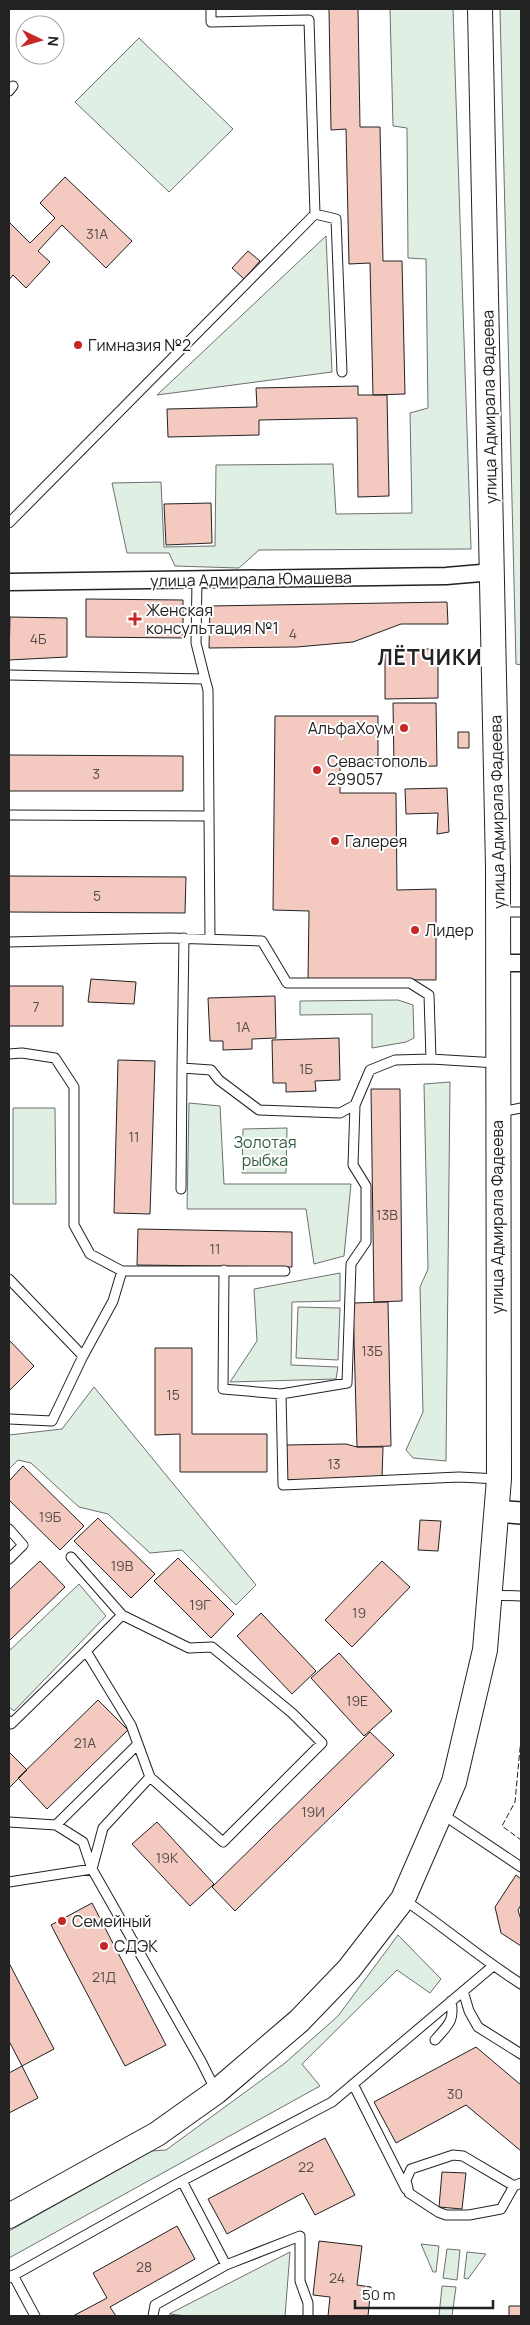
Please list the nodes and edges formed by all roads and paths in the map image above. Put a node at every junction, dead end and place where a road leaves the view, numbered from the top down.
1 (212, 9) edge
2 (480, 9) edge
3 (315, 214) junction
4 (342, 372) dead end
5 (9, 523) edge
6 (493, 572) junction
7 (197, 581) junction
8 (9, 582) edge
9 (9, 675) edge
10 (205, 679) junction
11 (9, 815) edge
12 (209, 816) junction
13 (510, 912) edge
14 (184, 938) junction
15 (210, 939) junction
16 (9, 942) edge
17 (510, 963) edge
18 (9, 1054) edge
19 (431, 1059) junction
20 (497, 1063) junction
21 (182, 1068) junction
22 (354, 1105) junction
23 (521, 1108) edge
24 (497, 1112) junction
25 (181, 1189) dead end
26 (224, 1270) junction
27 (122, 1271) junction
28 (285, 1272) dead end
29 (9, 1279) edge
30 (83, 1356) junction
31 (281, 1394) junction
32 (9, 1419) edge
33 (499, 1479) junction
34 (497, 1512) junction
35 (521, 1513) edge
36 (9, 1529) edge
37 (71, 1558) dead end
38 (9, 1559) edge
39 (490, 1595) junction
40 (521, 1596) edge
41 (122, 1615) junction
42 (86, 1652) junction
43 (9, 1721) edge
44 (137, 1745) junction
45 (150, 1777) junction
46 (440, 1813) junction
47 (9, 1822) edge
48 (56, 1825) junction
49 (521, 1867) edge
50 (92, 1869) junction
51 (9, 1882) edge
52 (403, 1899) junction
53 (493, 1966) junction
54 (521, 1984) edge
55 (463, 1990) junction
56 (451, 2001) junction
57 (435, 2040) dead end
58 (521, 2054) edge
59 (353, 2084) junction
60 (216, 2092) junction
61 (182, 2181) junction
62 (517, 2184) edge
63 (409, 2192) junction
64 (9, 2216) edge
65 (226, 2265) junction
66 (11, 2277) edge
67 (35, 2316) edge
68 (154, 2316) edge
69 (308, 2316) edge

1 - 3 lane
2 - 6 main road, улица Адмирала Фадеева
3 - 4 lane
3 - 5 lane
6 - 7 street, улица Адмирала Юмашева
6 - 13 main road, улица Адмирала Фадеева
7 - 8 street, улица Адмирала Юмашева
7 - 10 lane
9 - 10 lane
10 - 12 lane
11 - 12 lane
12 - 15 lane
13 - 17 main road, улица Адмирала Фадеева
14 - 15 lane
14 - 16 lane
14 - 21 lane
15 - 19 lane
17 - 20 main road, улица Адмирала Фадеева
18 - 27 lane
19 - 20 lane
19 - 22 lane
20 - 24 main road, улица Адмирала Фадеева
21 - 22 lane
21 - 25 lane
22 - 31 lane
23 - 24 lane
24 - 33 main road, улица Адмирала Фадеева
26 - 27 lane
26 - 28 lane
26 - 31 lane
27 - 30 lane
29 - 30 lane
30 - 32 lane
31 - 33 lane
33 - 34 main road, улица Адмирала Фадеева
34 - 35 street
34 - 39 main road, улица Адмирала Фадеева
36 - 38 lane
37 - 41 lane
39 - 40 lane
39 - 46 main road, улица Адмирала Фадеева
41 - 42 lane
41 - 45 lane
42 - 43 lane
42 - 44 lane
44 - 45 lane
44 - 48 lane
45 - 50 lane
46 - 49 lane
46 - 52 main road, улица Адмирала Фадеева
47 - 48 lane
48 - 50 lane
50 - 51 lane
50 - 60 lane
52 - 53 lane
52 - 60 main road, улица Адмирала Фадеева
53 - 54 lane
53 - 55 lane
55 - 56 lane
55 - 58 lane
56 - 57 lane
56 - 59 lane
59 - 61 lane
59 - 63 lane
60 - 64 main road, улица Адмирала Фадеева
61 - 65 lane
61 - 66 lane
62 - 63 lane
62 - 63 lane
65 - 68 lane
65 - 69 lane
66 - 67 lane

